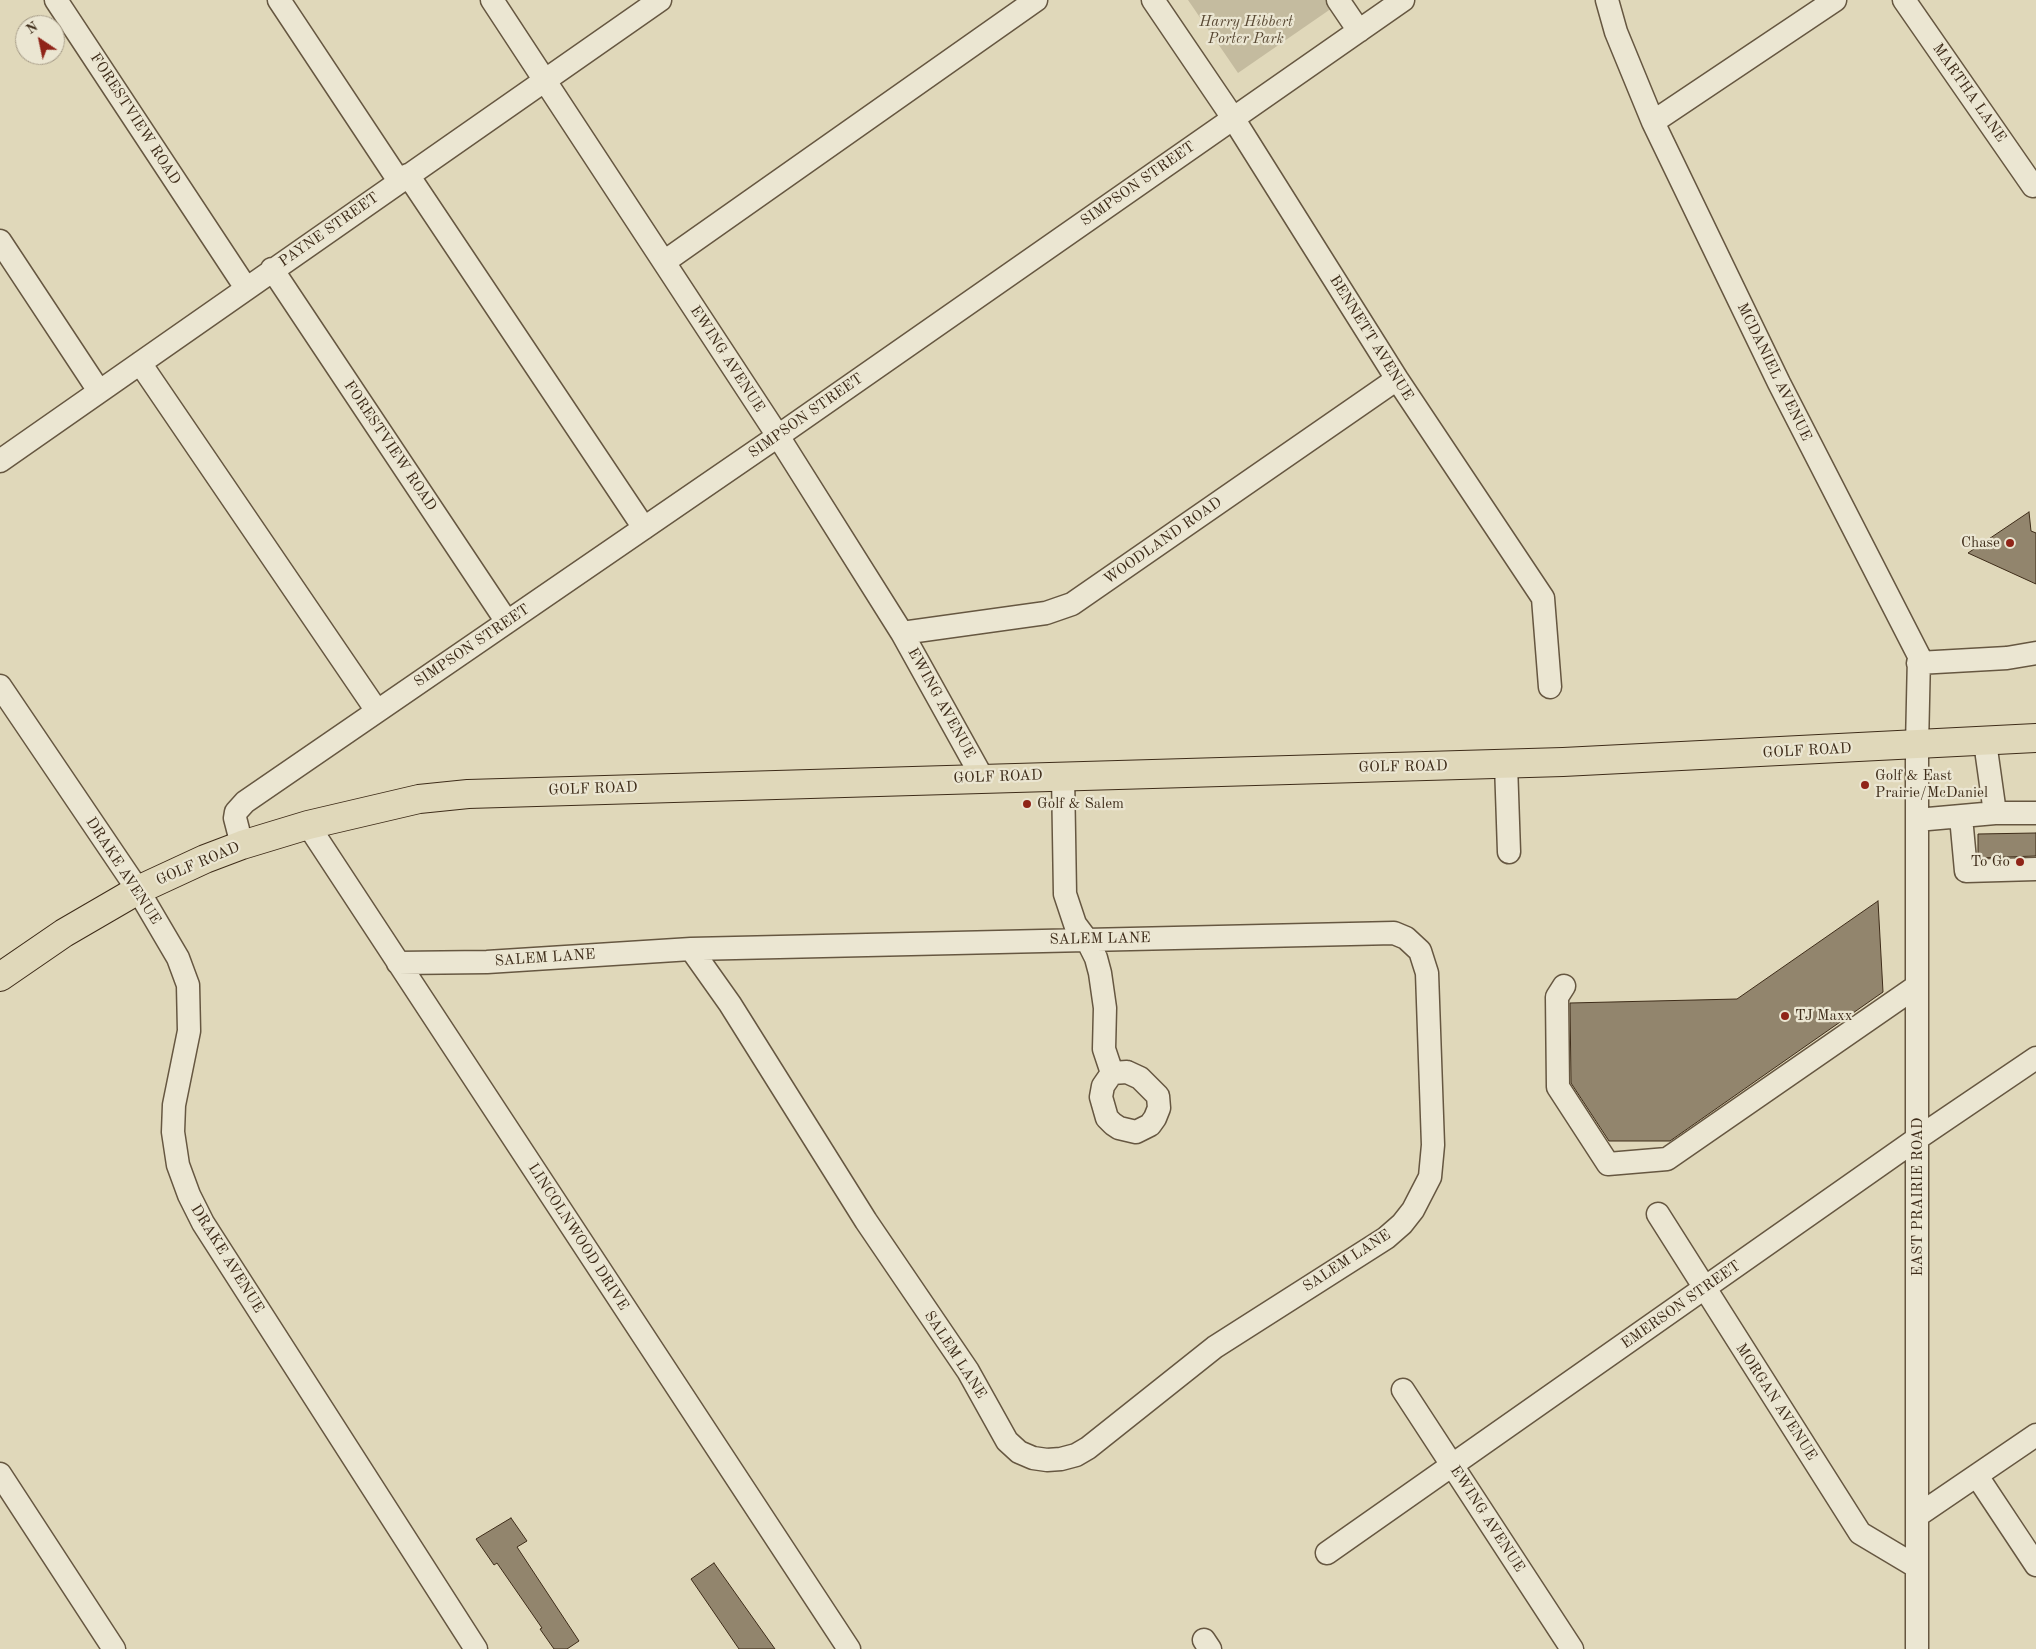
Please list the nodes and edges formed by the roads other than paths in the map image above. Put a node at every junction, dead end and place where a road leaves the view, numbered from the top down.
1 (56, 0) edge
2 (279, 0) edge
3 (492, 0) edge
4 (660, 0) edge
5 (1036, 0) edge
6 (1153, 0) edge
7 (1338, 0) edge
8 (1403, 0) edge
9 (1607, 0) edge
10 (1835, 0) edge
11 (1904, 0) edge
12 (1359, 31) junction
13 (545, 80) junction
14 (1233, 118) junction
15 (1653, 122) junction
16 (404, 178) junction
17 (2033, 186) dead end
18 (0, 241) edge
19 (664, 262) junction
20 (272, 270) junction
21 (246, 288) junction
22 (140, 363) junction
23 (1397, 379) junction
24 (99, 391) junction
25 (778, 436) junction
26 (0, 461) edge
27 (644, 528) junction
28 (507, 622) junction
29 (902, 633) junction
30 (2036, 652) edge
31 (1918, 663) junction
32 (0, 686) edge
33 (1550, 688) dead end
34 (376, 711) junction
35 (2035, 739) edge
36 (1985, 742) junction
37 (1916, 746) junction
38 (1506, 764) junction
39 (1063, 775) junction
40 (982, 777) junction
41 (2036, 813) edge
42 (1994, 814) junction
43 (1961, 816) junction
44 (1917, 820) junction
45 (308, 825) junction
46 (242, 845) junction
47 (1509, 852) dead end
48 (2036, 869) edge
49 (138, 890) junction
50 (1087, 940) junction
51 (691, 949) junction
52 (398, 963) junction
53 (0, 977) edge
54 (1564, 986) dead end
55 (1917, 986) junction
56 (2036, 1058) edge
57 (1112, 1073) dead end
58 (1918, 1138) junction
59 (1658, 1214) dead end
60 (1703, 1289) junction
61 (1403, 1390) dead end
62 (2036, 1435) edge
63 (1452, 1465) junction
64 (0, 1474) edge
65 (1977, 1476) junction
66 (1917, 1516) junction
67 (1327, 1553) dead end
68 (2036, 1566) edge
69 (1917, 1567) junction
70 (114, 1649) edge
71 (476, 1649) edge
72 (849, 1649) edge
73 (1572, 1649) edge
74 (1917, 1649) edge

1 - 21 street, FORESTVIEW ROAD
2 - 16 street
3 - 13 street, EWING AVENUE
4 - 13 street, PAYNE STREET
5 - 19 street
6 - 14 street, BENNETT AVENUE
7 - 12 street
8 - 12 street, SIMPSON STREET
9 - 15 street, MCDANIEL AVENUE
10 - 15 street
11 - 17 street, MARTHA LANE
12 - 14 street, SIMPSON STREET
13 - 16 street, PAYNE STREET
13 - 19 street, EWING AVENUE
14 - 23 street, BENNETT AVENUE
14 - 25 street, SIMPSON STREET
15 - 31 street, MCDANIEL AVENUE
16 - 20 street, PAYNE STREET
16 - 27 street
18 - 24 street
19 - 25 street, EWING AVENUE
20 - 21 street, PAYNE STREET
20 - 28 street, FORESTVIEW ROAD
21 - 22 street, PAYNE STREET
22 - 24 street, PAYNE STREET
22 - 34 street
23 - 29 street, WOODLAND ROAD
23 - 33 street, BENNETT AVENUE
24 - 26 street, PAYNE STREET
25 - 27 street, SIMPSON STREET
25 - 29 street, EWING AVENUE
27 - 28 street, SIMPSON STREET
28 - 34 street, SIMPSON STREET
29 - 40 street, EWING AVENUE
30 - 31 street
31 - 37 street, MCDANIEL AVENUE
32 - 49 street, DRAKE AVENUE
34 - 46 street, SIMPSON STREET
35 - 36 main road, GOLF ROAD
36 - 37 main road, GOLF ROAD
36 - 42 street
37 - 38 main road, GOLF ROAD
37 - 44 street, EAST PRAIRIE ROAD
38 - 39 main road, GOLF ROAD
38 - 47 street
39 - 40 main road, GOLF ROAD
39 - 50 street
40 - 45 main road, GOLF ROAD
41 - 42 street
42 - 43 street
43 - 44 street
43 - 48 street
44 - 55 street, EAST PRAIRIE ROAD
45 - 46 main road, GOLF ROAD
45 - 52 street, LINCOLNWOOD DRIVE
46 - 49 main road, GOLF ROAD
49 - 53 main road, GOLF ROAD
49 - 71 street, DRAKE AVENUE
50 - 51 street, SALEM LANE
50 - 51 street, SALEM LANE
50 - 57 street
51 - 52 street, SALEM LANE
52 - 72 street, LINCOLNWOOD DRIVE
54 - 55 street
55 - 58 street, EAST PRAIRIE ROAD
56 - 58 street, EMERSON STREET
58 - 60 street, EMERSON STREET
58 - 66 street, EAST PRAIRIE ROAD
59 - 60 street, MORGAN AVENUE
60 - 63 street, EMERSON STREET
60 - 69 street, MORGAN AVENUE
61 - 63 street, EWING AVENUE
62 - 65 street
63 - 67 street, EMERSON STREET
63 - 73 street, EWING AVENUE
64 - 70 street
65 - 66 street
65 - 68 street
66 - 69 street, EAST PRAIRIE ROAD
69 - 74 street, EAST PRAIRIE ROAD

